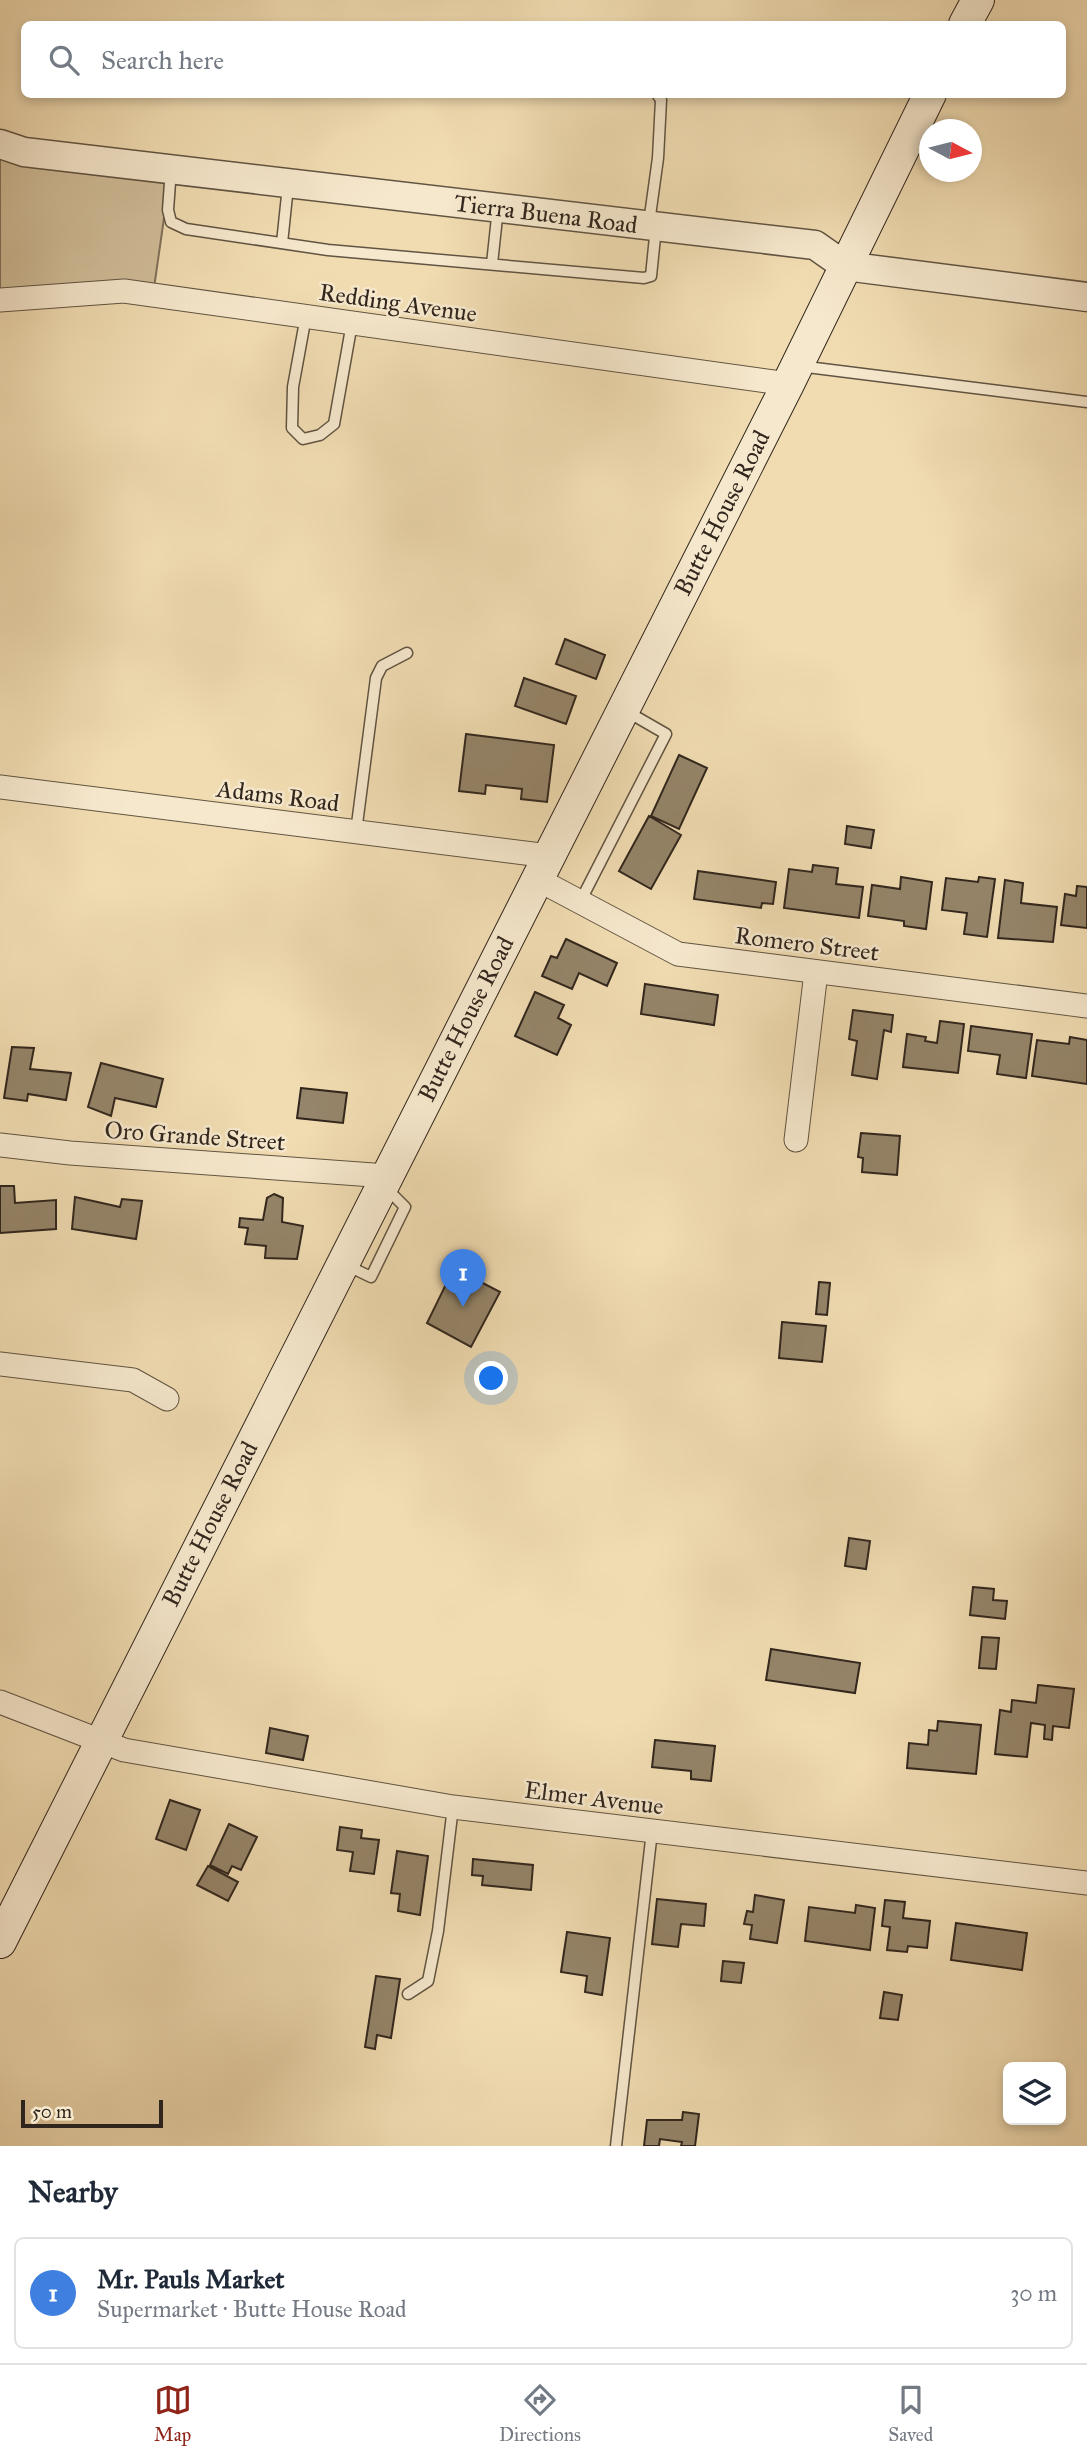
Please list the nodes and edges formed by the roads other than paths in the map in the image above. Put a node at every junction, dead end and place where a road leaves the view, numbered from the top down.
1 (978, 0) edge
2 (967, 21) edge
3 (660, 98) edge
4 (928, 98) edge
5 (0, 144) edge
6 (172, 169) junction
7 (288, 183) junction
8 (498, 208) junction
9 (653, 226) junction
10 (282, 243) junction
11 (492, 264) junction
12 (845, 266) junction
13 (1087, 297) edge
14 (0, 300) edge
15 (306, 316) junction
16 (352, 323) junction
17 (792, 375) junction
18 (1087, 402) edge
19 (407, 653) dead end
20 (624, 709) junction
21 (0, 787) edge
22 (356, 832) junction
23 (543, 868) junction
24 (580, 902) junction
25 (816, 972) junction
26 (1087, 1006) edge
27 (796, 1140) dead end
28 (0, 1145) edge
29 (384, 1180) junction
30 (1, 1371) edge
31 (167, 1399) dead end
32 (0, 1702) edge
33 (100, 1740) junction
34 (453, 1807) junction
35 (652, 1831) junction
36 (1087, 1883) edge
37 (0, 1942) edge
38 (408, 1994) dead end
39 (616, 2146) edge

1 - 2 main road
3 - 9 lane
4 - 12 main road, Butte House Road
5 - 6 street, Tierra Buena Road
6 - 7 street, Tierra Buena Road
6 - 10 lane
7 - 8 street, Tierra Buena Road
7 - 10 lane
8 - 9 street, Tierra Buena Road
8 - 11 lane
9 - 11 lane
9 - 12 street, Tierra Buena Road
10 - 11 lane
12 - 13 street, Tierra Buena Road
12 - 17 main road, Butte House Road
14 - 15 street, Redding Avenue
15 - 16 street, Redding Avenue
15 - 16 lane
16 - 17 street, Redding Avenue
17 - 18 lane
17 - 20 main road, Butte House Road
19 - 22 lane
20 - 23 main road, Butte House Road
20 - 24 lane
21 - 22 street, Adams Road
22 - 23 street, Adams Road
23 - 24 street, Romero Street
23 - 29 main road, Butte House Road
24 - 25 street, Romero Street
25 - 26 street, Romero Street
25 - 27 street
28 - 29 street, Oro Grande Street
29 - 33 main road, Butte House Road
30 - 31 street
32 - 33 street, Elmer Avenue
33 - 34 street, Elmer Avenue
33 - 37 main road, Butte House Road
34 - 35 street, Elmer Avenue
34 - 38 lane
35 - 36 street, Elmer Avenue
35 - 39 lane

